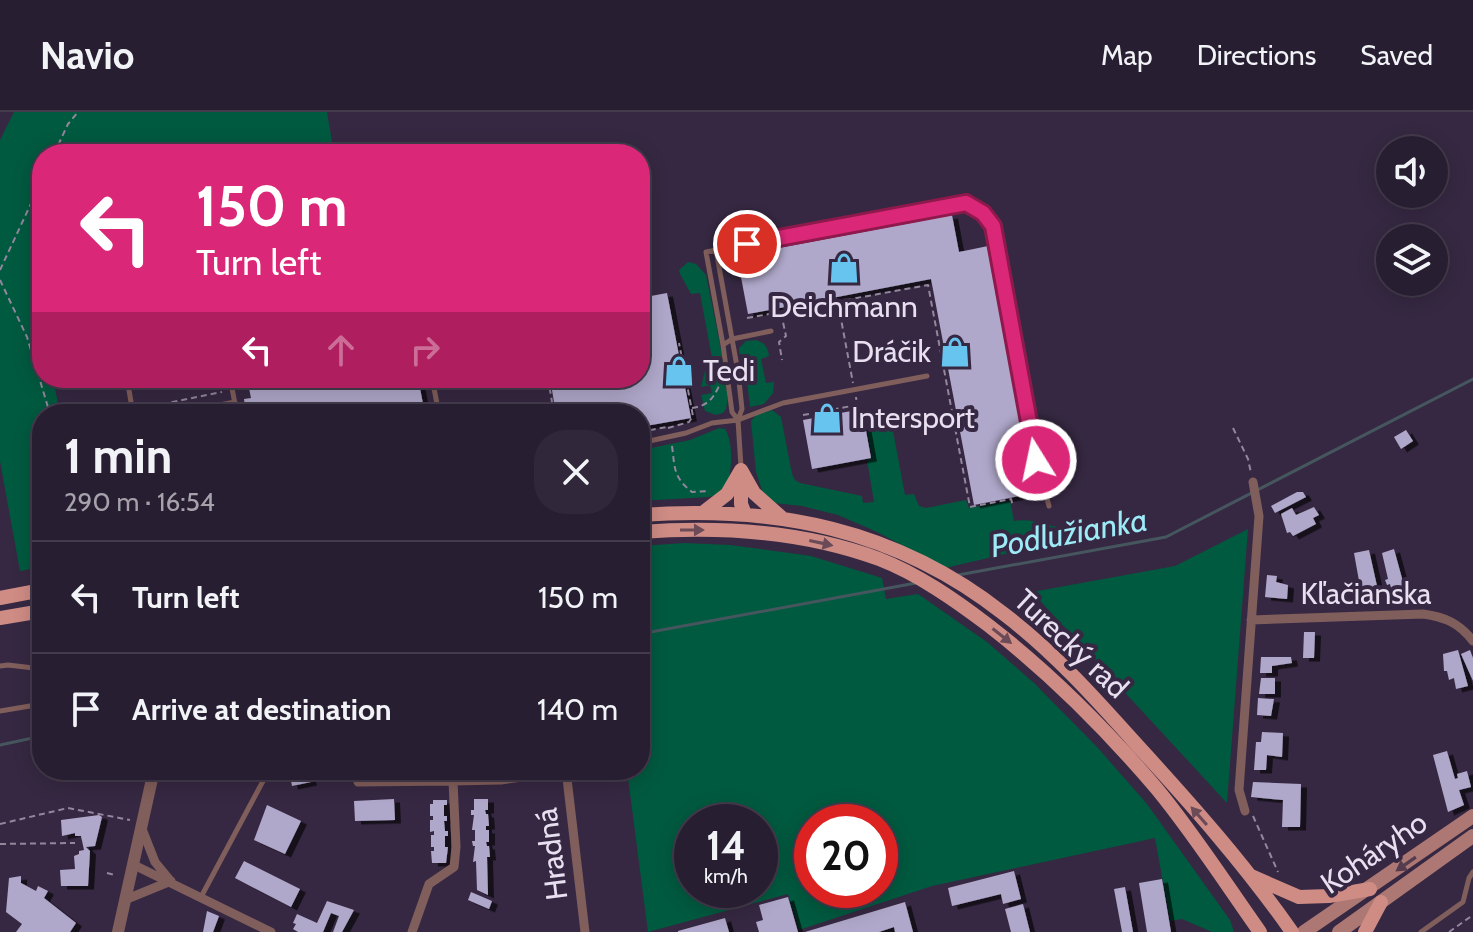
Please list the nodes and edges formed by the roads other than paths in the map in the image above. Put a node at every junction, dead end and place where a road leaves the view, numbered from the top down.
1 (716, 250) junction
2 (771, 331) dead end
3 (732, 339) junction
4 (723, 345) junction
5 (927, 376) dead end
6 (232, 388) edge
7 (235, 402) joint
8 (225, 404) edge
9 (738, 420) junction
10 (650, 441) edge
11 (741, 470) junction
12 (1253, 482) road end
13 (754, 493) junction
14 (1049, 506) dead end
15 (705, 511) junction
16 (650, 514) edge
17 (745, 514) junction
18 (781, 517) junction
19 (650, 531) edge
20 (744, 531) junction
21 (32, 592) edge
22 (0, 598) edge
23 (32, 613) edge
24 (0, 618) edge
25 (1251, 620) junction
26 (1473, 641) edge
27 (0, 666) edge
28 (32, 668) edge
29 (32, 706) edge
30 (0, 711) edge
31 (152, 780) edge
32 (263, 780) edge
33 (501, 780) edge
34 (567, 780) edge
35 (453, 781) junction
36 (358, 782) dead end
37 (1245, 811) road end
38 (1473, 816) edge
39 (142, 826) junction
40 (1473, 836) edge
41 (134, 865) junction
42 (1473, 872) edge
43 (1249, 875) junction
44 (171, 881) junction
45 (1370, 889) junction
46 (1470, 895) edge
47 (201, 897) junction
48 (127, 899) junction
49 (1381, 902) junction
50 (1250, 925) edge
51 (118, 932) edge
52 (271, 932) edge
53 (412, 932) edge
54 (585, 932) edge
55 (1260, 932) edge
56 (1292, 932) edge
57 (1304, 932) edge
58 (1339, 932) edge
59 (1365, 932) edge
60 (1421, 932) edge

1 - 3 lane
1 - 4 lane
1 - 14 lane
2 - 3 lane
3 - 4 lane
3 - 9 lane
4 - 9 lane
5 - 9 lane
6 - 7 lane
7 - 8 lane
9 - 10 lane
9 - 11 lane
11 - 13 main road
11 - 15 main road
11 - 17 main road
12 - 25 street
13 - 17 main road
13 - 18 main road
15 - 16 main road, Turecký rad
15 - 17 main road, Turecký rad
17 - 18 main road, Turecký rad
17 - 20 main road
43 -> 18 main road, Turecký rad
19 -> 20 main road, Turecký rad
20 -> 50 main road, Turecký rad
21 - 22 main road
23 - 24 main road
25 - 26 street, Kľačianska
25 - 37 street
27 - 28 lane
29 - 30 lane
31 - 39 street
32 - 47 lane
33 - 35 street, Hradná
34 - 54 street, Hradná
35 - 36 street, Hradná
35 - 53 street
38 -> 45 main road, Koháryho
39 - 41 street
39 - 44 street
40 - 49 main road, Koháryho
41 - 44 street
41 - 48 street
42 - 46 lane
43 - 45 main road
43 - 56 main road, Turecký rad
44 - 47 street
44 - 48 street
45 - 57 main road, Koháryho
46 - 60 lane
47 - 52 street
48 - 51 street
49 - 58 main road, Koháryho
49 - 59 main road
50 - 55 main road, Turecký rad

